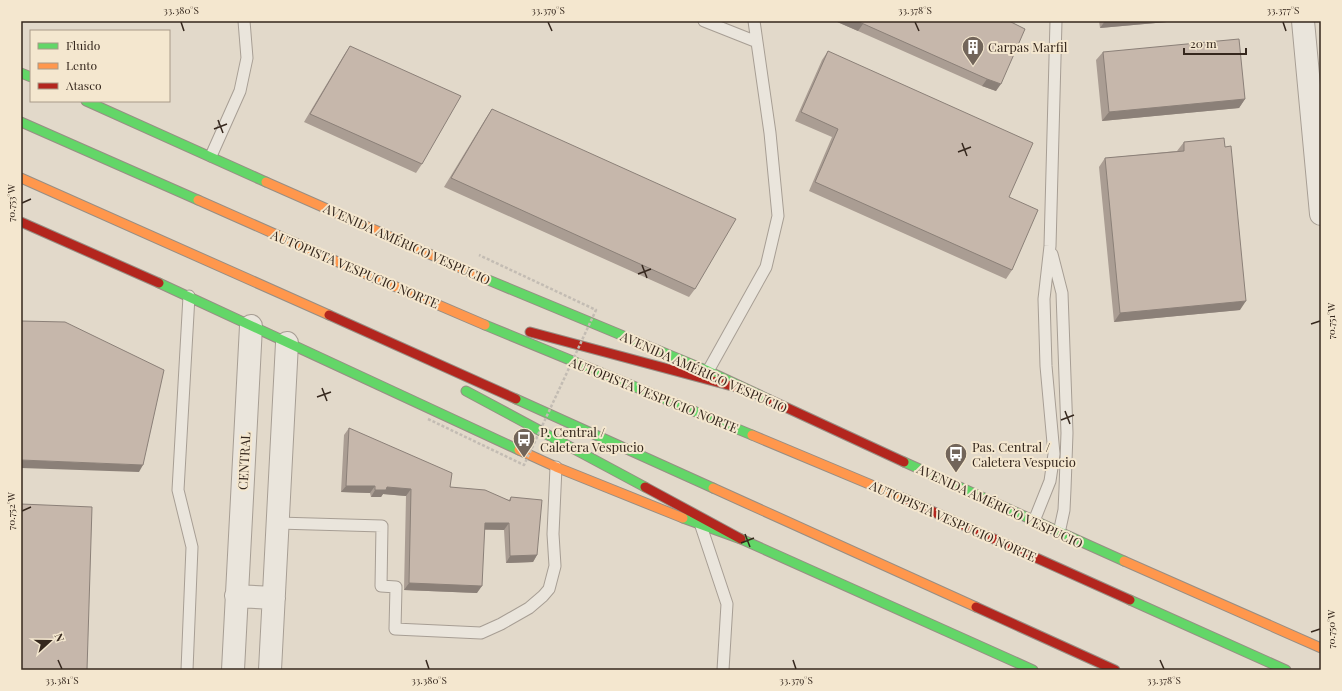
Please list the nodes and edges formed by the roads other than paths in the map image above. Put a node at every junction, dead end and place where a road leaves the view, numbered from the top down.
1 (244, 21) edge
2 (704, 21) edge
3 (754, 21) edge
4 (1056, 21) edge
5 (1303, 21) edge
6 (757, 42) junction
7 (88, 102) edge
8 (21, 122) edge
9 (211, 156) junction
10 (21, 178) edge
11 (1321, 214) edge
12 (21, 222) edge
13 (1050, 246) junction
14 (189, 296) junction
15 (290, 298) junction
16 (469, 318) junction
17 (251, 326) junction
18 (287, 343) junction
19 (410, 362) dead end
20 (708, 371) junction
21 (460, 388) dead end
22 (747, 390) junction
23 (556, 467) junction
24 (1034, 521) junction
25 (278, 523) junction
26 (701, 526) junction
27 (1059, 534) junction
28 (741, 539) junction
29 (236, 596) junction
30 (274, 598) junction
31 (1321, 648) edge
32 (187, 670) edge
33 (232, 670) edge
34 (270, 670) edge
35 (723, 670) edge
36 (1033, 670) edge
37 (1115, 670) edge
38 (1286, 670) edge

1 - 9 lane
2 - 6 lane
3 - 6 lane
4 - 13 lane
5 - 11 street
6 - 20 lane
7 - 9 main road, AVENIDA AMÉRICO VESPUCIO
8 - 16 main road, AUTOPISTA VESPUCIO NORTE
9 - 20 main road, AVENIDA AMÉRICO VESPUCIO
10 - 15 main road
12 - 14 main road
13 - 24 lane
13 - 27 lane
14 - 17 main road
14 - 32 lane
15 - 19 main road
15 - 37 main road
16 - 22 main road
16 - 38 main road, AUTOPISTA VESPUCIO NORTE
17 - 18 main road
17 - 29 street, CENTRAL
18 - 23 main road
18 - 25 street
20 - 22 main road, AVENIDA AMÉRICO VESPUCIO
21 - 28 main road
22 - 24 main road, AVENIDA AMÉRICO VESPUCIO
23 - 25 lane
23 - 26 main road
24 - 27 main road, AVENIDA AMÉRICO VESPUCIO
25 - 30 street
26 - 28 main road
26 - 35 lane
27 - 31 main road, AVENIDA AMÉRICO VESPUCIO
28 - 36 main road
29 - 30 street
29 - 33 street, CENTRAL
30 - 34 street

